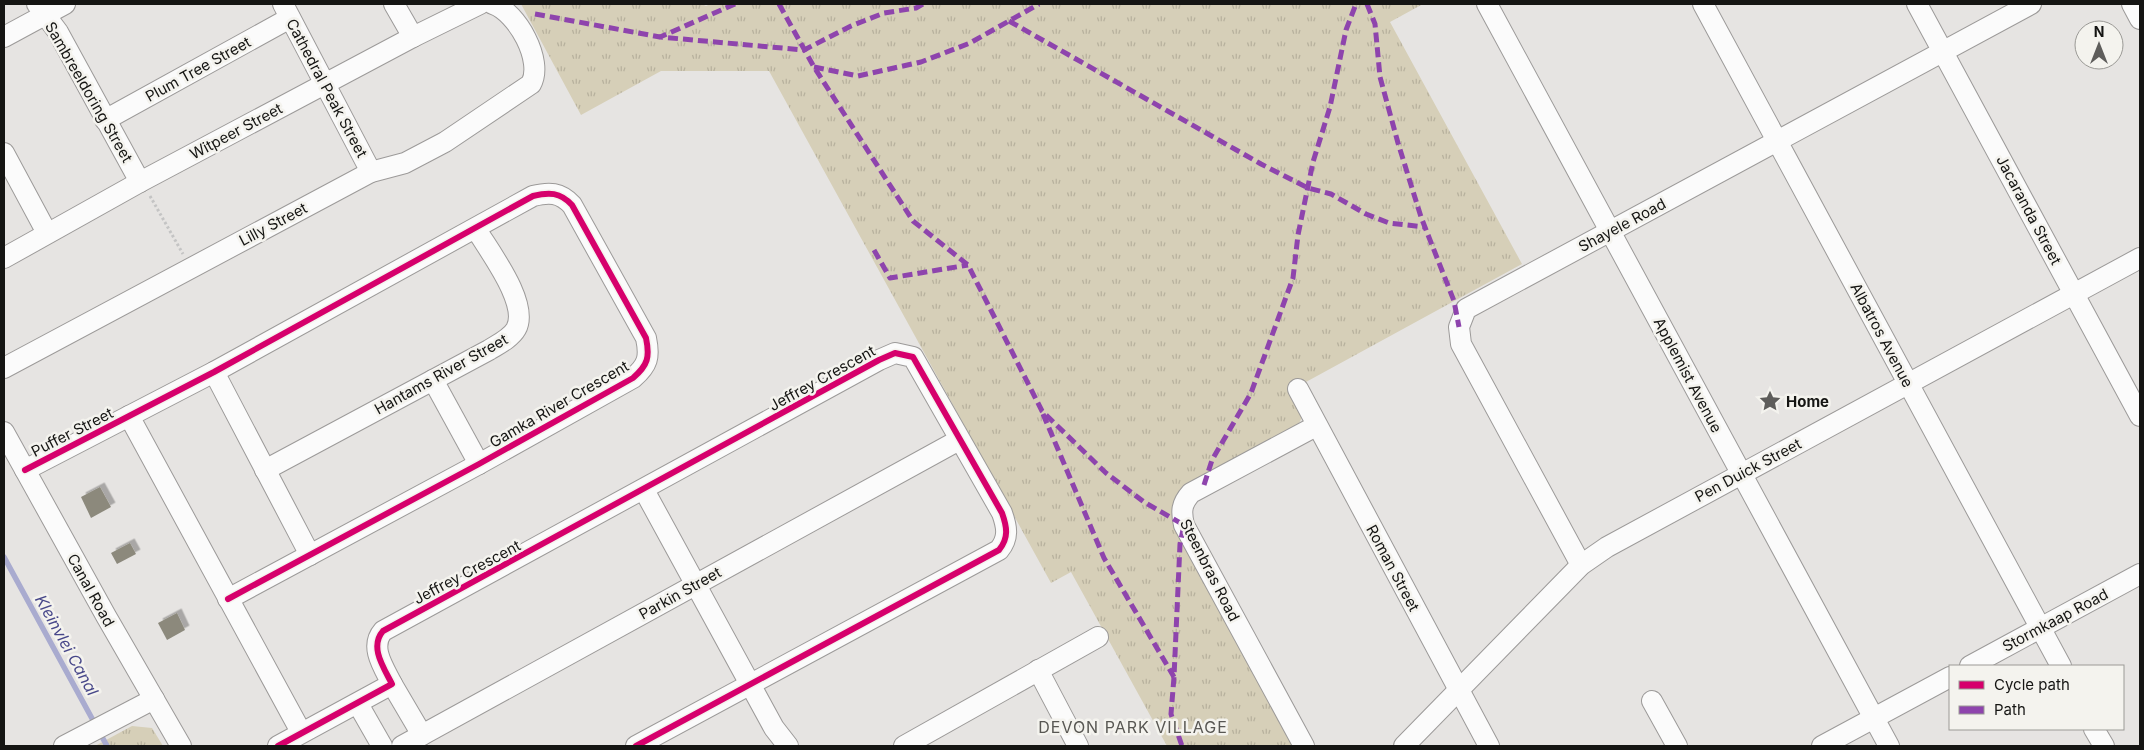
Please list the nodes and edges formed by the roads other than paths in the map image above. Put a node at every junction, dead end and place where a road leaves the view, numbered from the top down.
1 (65, 4) edge
2 (394, 4) edge
3 (493, 4) edge
4 (1487, 4) edge
5 (1702, 4) edge
6 (1917, 4) edge
7 (2031, 4) edge
8 (2132, 4) edge
9 (475, 6) edge
10 (41, 9) edge
11 (287, 11) edge
12 (2140, 19) edge
13 (4, 37) edge
14 (412, 37) junction
15 (1943, 52) junction
16 (326, 83) junction
17 (105, 120) junction
18 (1777, 141) junction
19 (4, 153) edge
20 (371, 172) junction
21 (140, 182) junction
22 (476, 229) junction
23 (1611, 231) junction
24 (47, 233) junction
25 (4, 258) edge
26 (2140, 258) edge
27 (2074, 294) junction
28 (4, 368) edge
29 (214, 372) junction
30 (433, 380) junction
31 (1908, 384) junction
32 (1298, 389) dead end
33 (129, 416) junction
34 (2140, 416) edge
35 (1316, 426) junction
36 (4, 432) edge
37 (959, 440) junction
38 (479, 464) junction
39 (25, 470) junction
40 (265, 470) junction
41 (1742, 474) junction
42 (644, 490) junction
43 (310, 555) junction
44 (1581, 565) junction
45 (2140, 574) edge
46 (696, 584) junction
47 (228, 599) junction
48 (2040, 628) junction
49 (1098, 637) dead end
50 (1972, 665) edge
51 (2060, 665) edge
52 (1038, 670) junction
53 (1949, 678) edge
54 (392, 684) junction
55 (750, 684) junction
56 (1458, 690) junction
57 (148, 701) junction
58 (1652, 701) dead end
59 (358, 704) junction
60 (1874, 718) junction
61 (2095, 730) edge
62 (302, 732) junction
63 (422, 735) junction
64 (64, 746) edge
65 (181, 746) edge
66 (278, 746) edge
67 (382, 746) edge
68 (402, 746) edge
69 (636, 746) edge
70 (788, 746) edge
71 (904, 746) edge
72 (1078, 746) edge
73 (1304, 746) edge
74 (1404, 746) edge
75 (1488, 746) edge
76 (1677, 746) edge
77 (1822, 746) edge
78 (1890, 746) edge
79 (2104, 746) edge

1 - 10 street
2 - 14 street
3 - 20 street, Lilly Street
4 - 23 street, Applemist Avenue
5 - 18 street, Albatros Avenue
6 - 15 street, Jacaranda Street
7 - 15 street, Shayele Road
8 - 12 street
9 - 14 street, Witpeer Street
10 - 13 street
10 - 17 street, Sambreeldoring Street
11 - 16 street, Cathedral Peak Street
11 - 17 street, Plum Tree Street
14 - 16 street, Witpeer Street
15 - 18 street, Shayele Road
15 - 27 street, Jacaranda Street
16 - 20 street, Cathedral Peak Street
16 - 21 street, Witpeer Street
17 - 21 street, Sambreeldoring Street
18 - 23 street, Shayele Road
18 - 31 street, Albatros Avenue
19 - 24 street
20 - 28 street, Lilly Street
21 - 24 street, Witpeer Street
22 - 29 street, Gamka River Crescent
22 - 30 street, Hantams River Street
22 - 38 street, Gamka River Crescent
23 - 41 street, Applemist Avenue
23 - 44 street, Shayele Road
24 - 25 street, Witpeer Street
26 - 27 street, Pen Duick Street
27 - 31 street, Pen Duick Street
27 - 34 street, Jacaranda Street
29 - 33 street, Gamka River Crescent
29 - 40 street
30 - 38 street
30 - 40 street, Hantams River Street
31 - 41 street, Pen Duick Street
31 - 48 street, Albatros Avenue
32 - 35 street, Roman Street
33 - 39 street, Puffer Street
33 - 47 street, Puffer Street
35 - 56 street, Roman Street
35 - 73 street, Steenbras Road
36 - 39 street, Canal Road
37 - 42 street, Jeffrey Crescent
37 - 46 street, Parkin Street
37 - 55 street, Jeffrey Crescent
38 - 43 street, Gamka River Crescent
39 - 57 street, Canal Road
40 - 43 street
41 - 44 street, Pen Duick Street
41 - 60 street, Applemist Avenue
42 - 46 street
42 - 54 street, Jeffrey Crescent
43 - 47 street, Gamka River Crescent
44 - 56 street, Pen Duick Street
45 - 48 street, Stormkaap Road
46 - 55 street
46 - 63 street, Parkin Street
47 - 62 street, Puffer Street
48 - 50 street, Stormkaap Road
48 - 51 street, Albatros Avenue
49 - 52 street
52 - 71 street
52 - 72 street
53 - 60 street
54 - 59 street
54 - 63 street, Jeffrey Crescent
55 - 69 street, Jeffrey Crescent
55 - 70 street
56 - 74 street, Pen Duick Street
56 - 75 street, Roman Street
57 - 64 street
57 - 65 street, Canal Road
58 - 76 street
59 - 62 street
59 - 67 street
60 - 77 street
60 - 78 street, Applemist Avenue
61 - 79 street
62 - 66 street
63 - 68 street, Parkin Street

